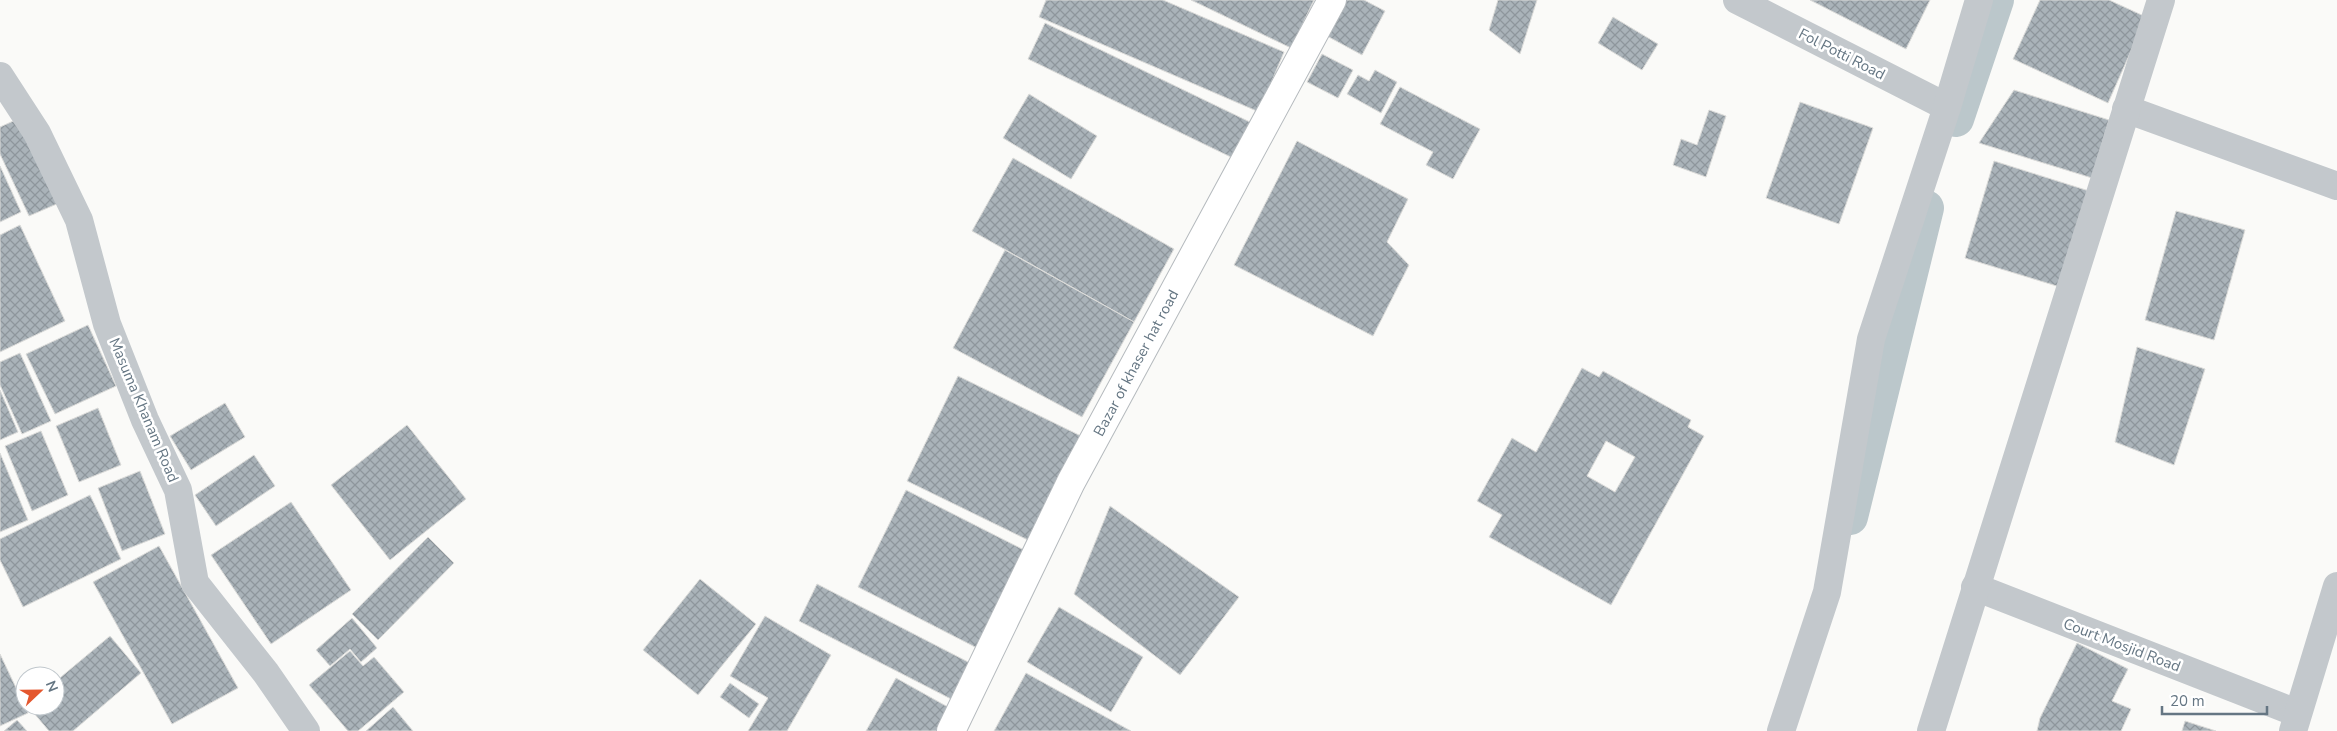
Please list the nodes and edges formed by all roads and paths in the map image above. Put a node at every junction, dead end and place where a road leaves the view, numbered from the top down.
1 (1332, 0) edge
2 (1737, 0) edge
3 (1979, 0) edge
4 (2161, 0) edge
5 (0, 76) edge
6 (1947, 107) junction
7 (2126, 109) junction
8 (2337, 186) edge
9 (2337, 586) edge
10 (1975, 587) junction
11 (2295, 722) edge
12 (306, 731) edge
13 (951, 731) edge
14 (1782, 731) edge
15 (1931, 731) edge

1 - 13 main road, Bazar of khaser hat road
2 - 6 street, Fol Potti Road
3 - 6 street
4 - 7 street
5 - 12 street, Masuma Khanam Road
6 - 14 street
7 - 8 street
7 - 10 street
9 - 11 street
10 - 11 street, Court Mosjid Road
10 - 15 street

